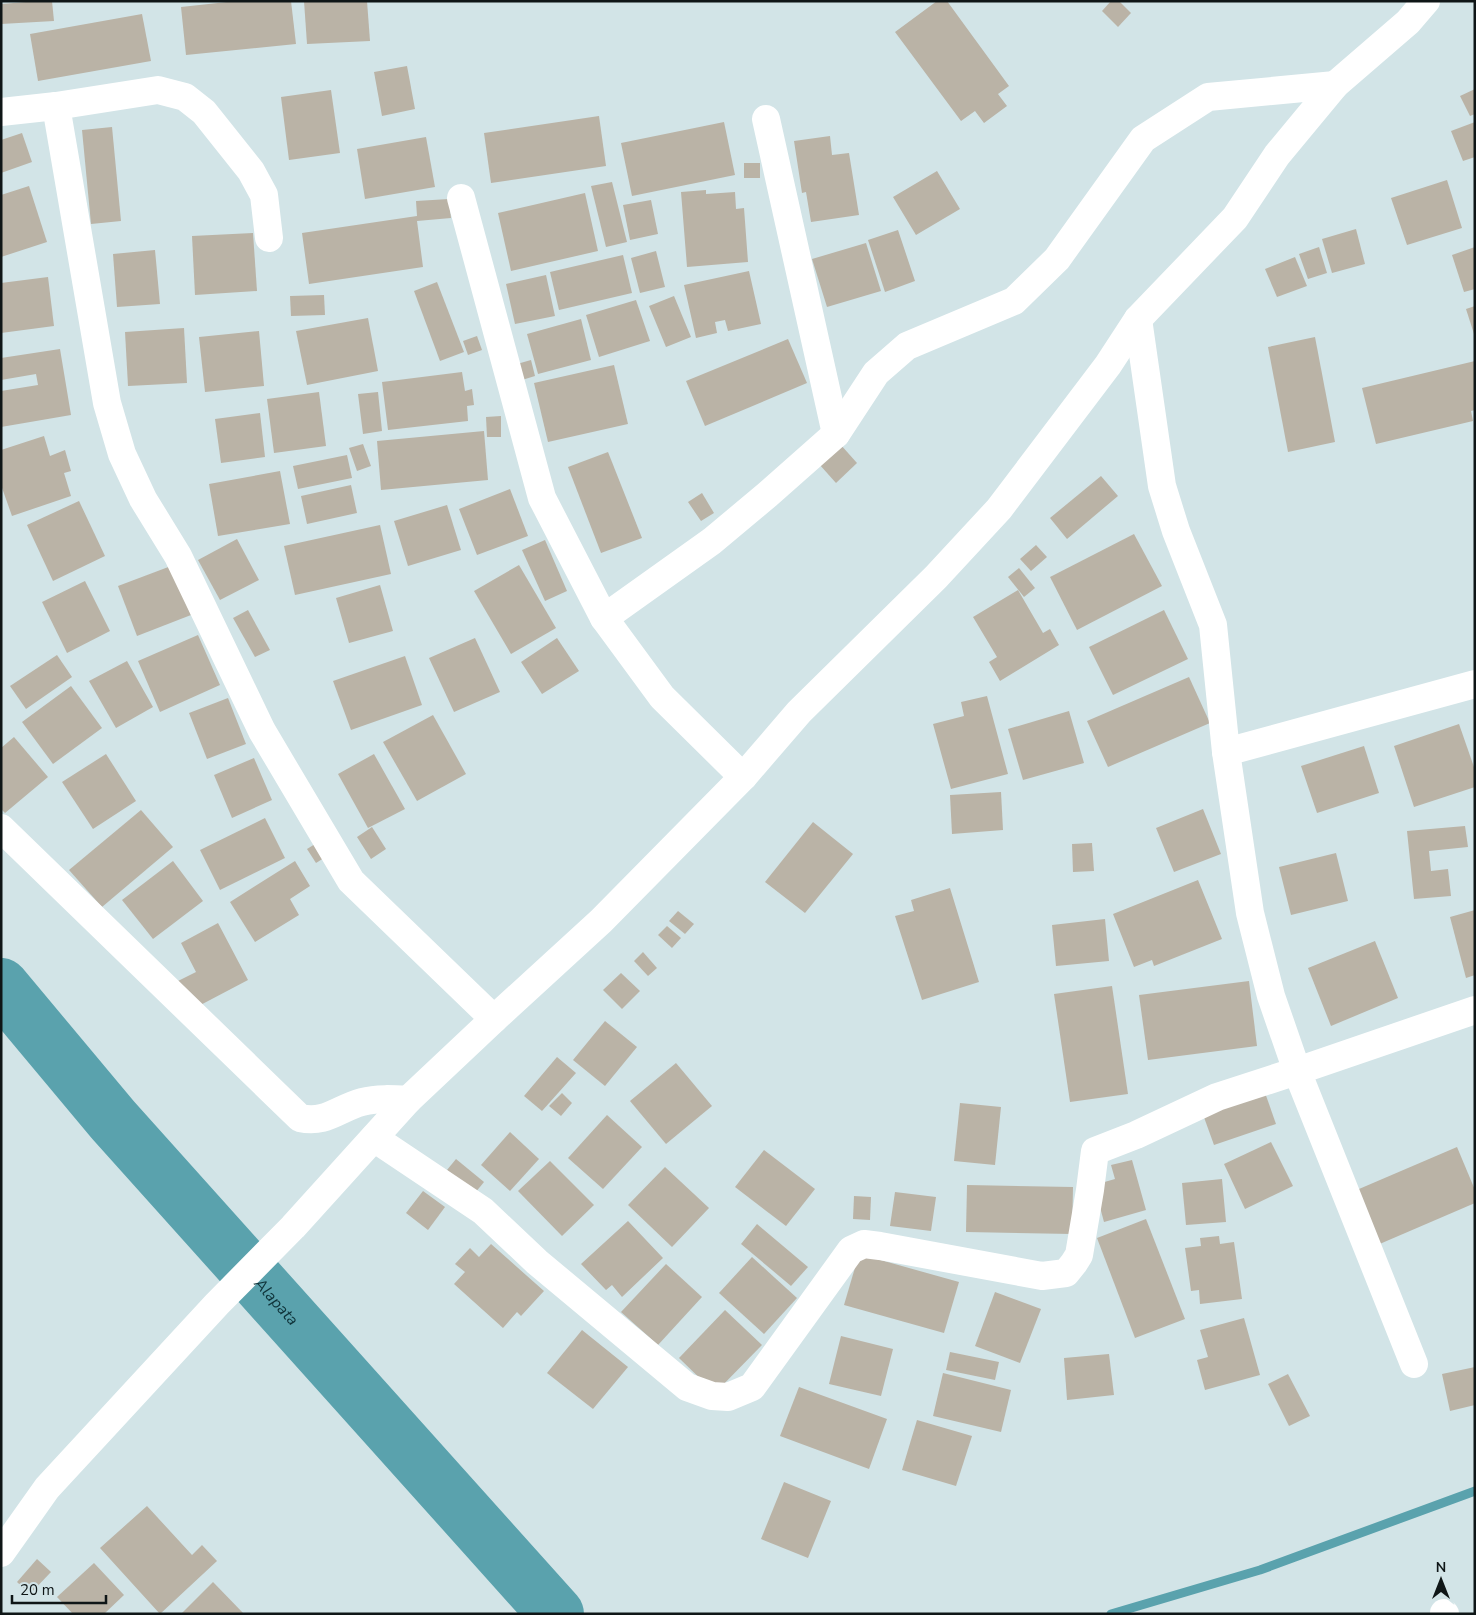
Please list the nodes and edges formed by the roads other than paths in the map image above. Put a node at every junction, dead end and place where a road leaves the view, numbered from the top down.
1 (1426, 1) edge
2 (1335, 84) junction
3 (56, 106) junction
4 (1, 112) edge
5 (766, 119) dead end
6 (462, 198) dead end
7 (269, 238) dead end
8 (1138, 319) junction
9 (836, 434) junction
10 (604, 618) junction
11 (1475, 684) edge
12 (1226, 752) junction
13 (743, 777) junction
14 (1, 828) edge
15 (1475, 1010) edge
16 (494, 1019) junction
17 (1297, 1071) junction
18 (408, 1100) junction
19 (374, 1138) junction
20 (1414, 1364) dead end
21 (1, 1553) edge

1 - 2 street
2 - 8 street
2 - 9 street
3 - 4 street
3 - 7 street
3 - 16 street
5 - 9 street
6 - 10 street
8 - 12 street
8 - 13 street
9 - 10 street
10 - 13 street
11 - 12 street
12 - 17 street
13 - 16 street
14 - 18 street
15 - 17 street
16 - 18 street
17 - 19 street
17 - 20 street
18 - 19 street
19 - 21 street

